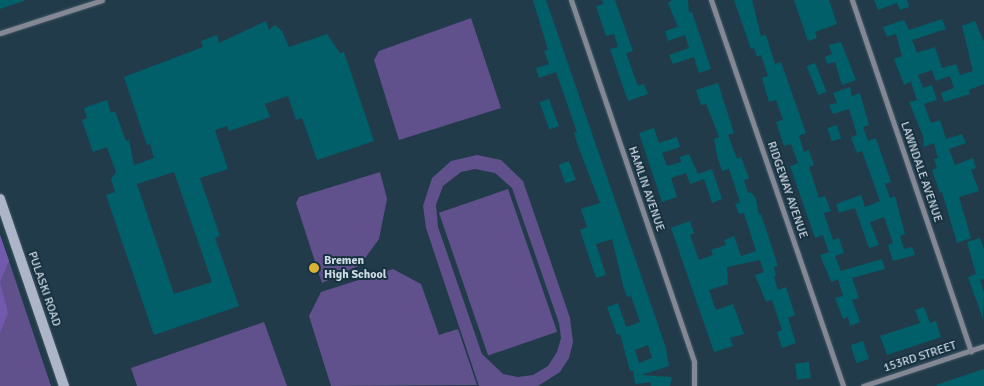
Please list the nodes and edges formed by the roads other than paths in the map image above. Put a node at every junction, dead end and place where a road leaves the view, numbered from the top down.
1 (102, 0) edge
2 (571, 0) edge
3 (711, 0) edge
4 (852, 0) edge
5 (0, 34) edge
6 (0, 199) edge
7 (984, 346) edge
8 (971, 350) junction
9 (64, 386) edge
10 (694, 386) edge
11 (843, 386) edge
12 (863, 386) edge

1 - 5 street
2 - 10 street, HAMLIN AVENUE
3 - 11 street, RIDGEWAY AVENUE
4 - 8 street, LAWNDALE AVENUE
6 - 9 main road, PULASKI ROAD
7 - 8 street, 153RD STREET
8 - 12 street, 153RD STREET

